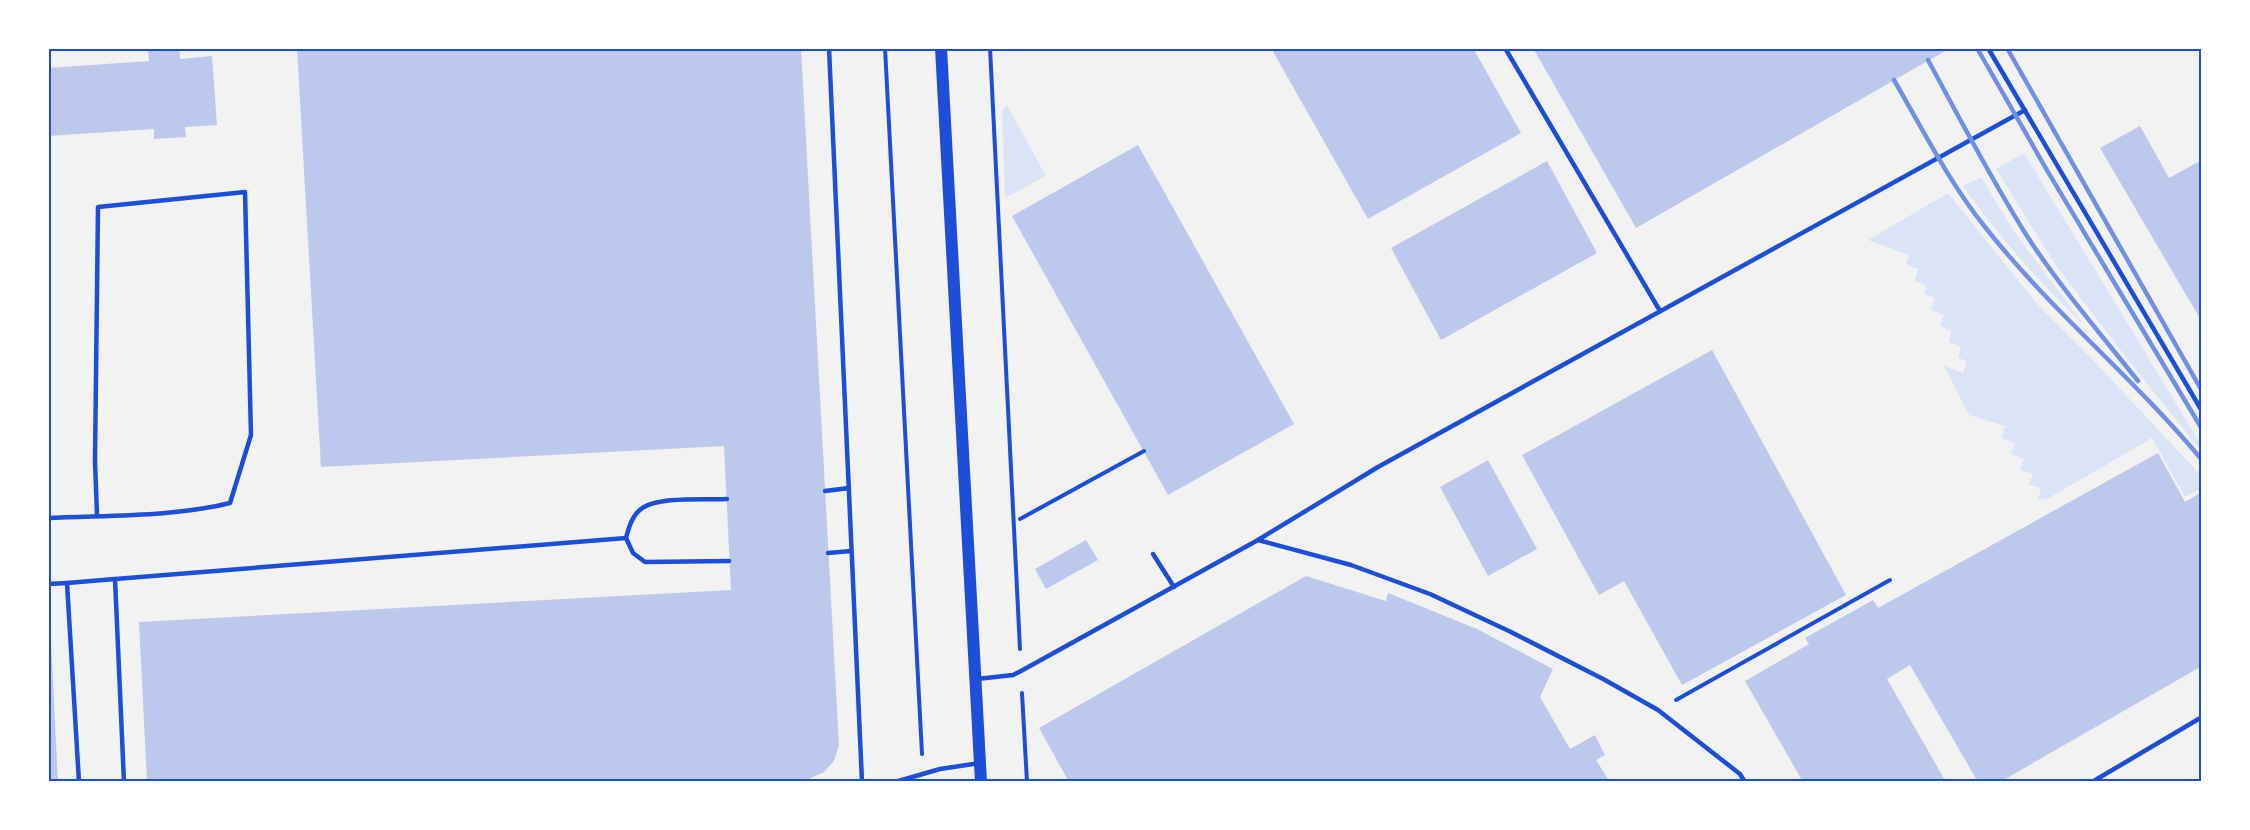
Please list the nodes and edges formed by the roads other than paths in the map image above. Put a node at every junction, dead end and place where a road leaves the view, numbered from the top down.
1 (829, 48) edge
2 (941, 48) edge
3 (1505, 48) edge
4 (1988, 48) edge
5 (2025, 110) junction
6 (1660, 311) junction
7 (2202, 411) edge
8 (849, 489) junction
9 (825, 490) dead end
10 (727, 499) dead end
11 (97, 515) junction
12 (48, 518) edge
13 (626, 538) junction
14 (1258, 540) junction
15 (852, 551) junction
16 (828, 553) dead end
17 (1153, 554) dead end
18 (729, 561) dead end
19 (115, 579) junction
20 (67, 583) junction
21 (48, 584) edge
22 (1174, 587) junction
23 (975, 680) junction
24 (2202, 717) edge
25 (980, 763) junction
26 (79, 782) edge
27 (124, 782) edge
28 (862, 782) edge
29 (895, 782) edge
30 (981, 782) edge
31 (1745, 782) edge
32 (2092, 782) edge

1 - 8 lane
2 - 23 main road
3 - 6 lane
4 - 5 lane
5 - 6 lane
5 - 7 lane
6 - 14 lane
8 - 9 lane
8 - 15 lane
10 - 13 lane
11 - 11 lane
11 - 12 lane
13 - 18 lane
13 - 19 lane
14 - 22 lane
14 - 31 lane
15 - 16 lane
15 - 28 lane
17 - 22 lane
19 - 20 lane
19 - 27 lane
20 - 21 lane
20 - 26 lane
22 - 23 lane
23 - 25 main road
24 - 32 lane
25 - 29 lane
25 - 30 main road

